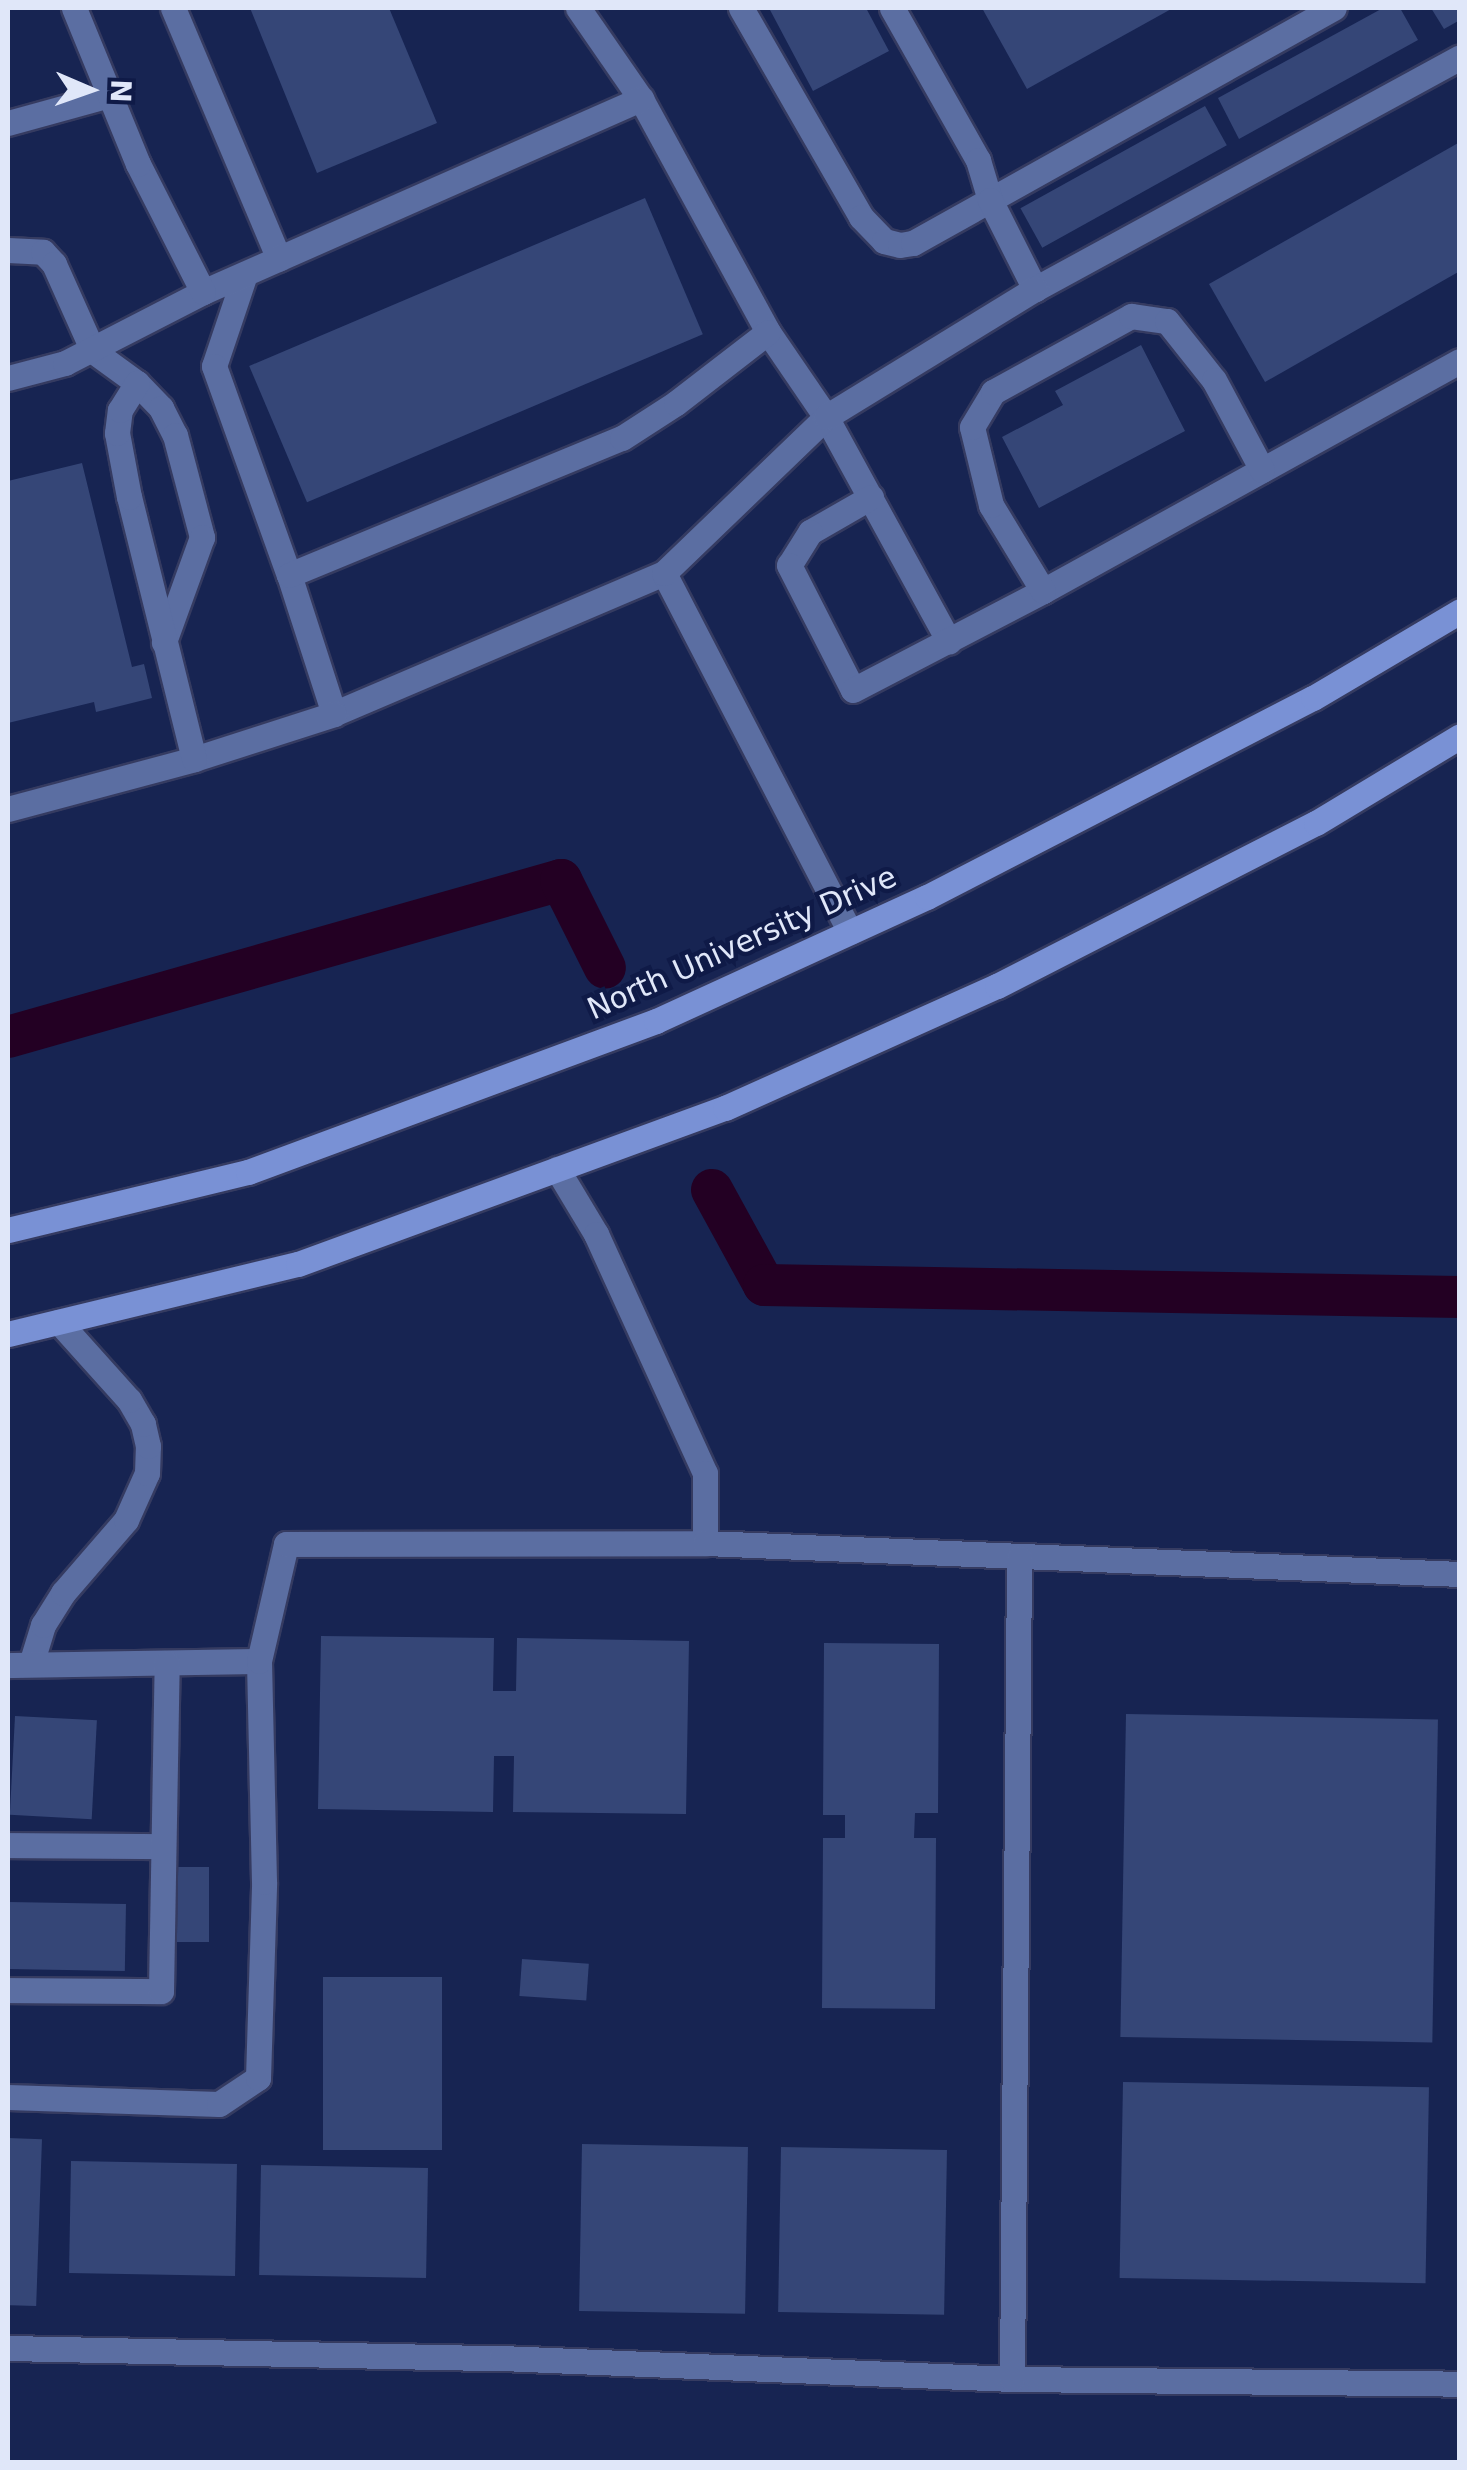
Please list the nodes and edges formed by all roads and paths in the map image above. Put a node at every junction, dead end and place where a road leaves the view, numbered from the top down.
1 (74, 8) edge
2 (172, 8) edge
3 (578, 8) edge
4 (741, 8) edge
5 (892, 8) edge
6 (1334, 8) edge
7 (1460, 57) edge
8 (110, 95) junction
9 (641, 99) junction
10 (8, 123) edge
11 (990, 200) junction
12 (8, 250) edge
13 (279, 258) junction
14 (245, 274) junction
15 (1034, 288) junction
16 (203, 292) junction
17 (768, 332) junction
18 (93, 351) junction
19 (1460, 361) edge
20 (8, 378) edge
21 (138, 383) junction
22 (826, 417) junction
23 (1262, 470) junction
24 (871, 498) junction
25 (664, 573) junction
26 (289, 575) junction
27 (1043, 591) junction
28 (1460, 612) edge
29 (949, 642) junction
30 (164, 643) junction
31 (334, 714) junction
32 (1460, 736) edge
33 (194, 759) junction
34 (8, 808) edge
35 (850, 932) junction
36 (557, 1169) junction
37 (8, 1230) edge
38 (60, 1322) junction
39 (8, 1334) edge
40 (706, 1543) junction
41 (1018, 1558) junction
42 (1460, 1574) edge
43 (259, 1661) junction
44 (167, 1663) junction
45 (19, 1664) edge
46 (8, 1844) edge
47 (163, 1846) junction
48 (8, 1990) edge
49 (8, 2097) edge
50 (8, 2348) edge
51 (1012, 2380) junction
52 (1460, 2384) edge

1 - 8 lane
2 - 13 lane
3 - 9 lane
4 - 11 lane
5 - 11 lane
6 - 11 lane
7 - 15 lane
8 - 10 lane
8 - 16 lane
9 - 13 lane
9 - 17 lane
11 - 15 lane
12 - 18 lane
13 - 14 lane
14 - 16 lane
14 - 26 lane
15 - 22 lane
16 - 18 lane
17 - 22 lane
17 - 26 lane
18 - 20 lane
18 - 21 lane
19 - 23 lane
21 - 30 lane
21 - 30 lane
22 - 24 lane
22 - 25 lane
23 - 27 lane
23 - 27 lane
24 - 29 lane
24 - 29 lane
25 - 31 lane
25 - 35 lane
26 - 31 lane
27 - 29 lane
28 - 35 main road, North University Drive
30 - 33 lane
31 - 33 lane
32 - 36 main road
33 - 34 lane
35 - 37 main road, North University Drive
36 - 38 main road
36 - 40 lane
38 - 39 main road
38 - 45 lane
40 - 41 lane
40 - 43 lane
41 - 42 lane
41 - 51 lane
43 - 44 lane
43 - 49 lane
44 - 45 lane
44 - 47 lane
46 - 47 lane
47 - 48 lane
50 - 51 lane
51 - 52 lane

